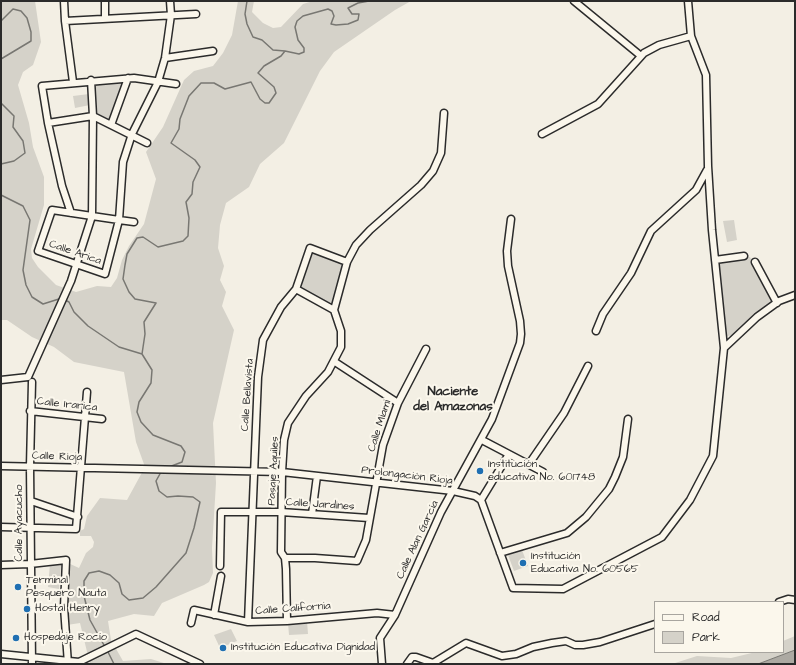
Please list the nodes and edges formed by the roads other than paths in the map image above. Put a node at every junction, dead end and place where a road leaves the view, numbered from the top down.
1 (64, 1) edge
2 (105, 1) edge
3 (170, 1) edge
4 (574, 1) edge
5 (688, 1) edge
6 (196, 14) dead end
7 (171, 15) junction
8 (105, 18) junction
9 (64, 21) junction
10 (691, 36) junction
11 (213, 51) dead end
12 (641, 56) junction
13 (166, 58) junction
14 (128, 78) junction
15 (91, 80) junction
16 (73, 82) junction
17 (158, 82) junction
18 (176, 84) dead end
19 (444, 113) dead end
20 (93, 116) junction
21 (48, 123) junction
22 (111, 125) junction
23 (132, 134) junction
24 (542, 134) dead end
25 (147, 143) dead end
26 (708, 166) junction
27 (71, 213) junction
28 (92, 216) junction
29 (511, 219) dead end
30 (120, 220) junction
31 (134, 222) dead end
32 (744, 256) dead end
33 (715, 260) junction
34 (347, 262) junction
35 (755, 262) dead end
36 (76, 265) junction
37 (296, 289) junction
38 (795, 295) edge
39 (777, 303) junction
40 (334, 310) junction
41 (596, 331) dead end
42 (724, 348) junction
43 (426, 349) dead end
44 (335, 362) junction
45 (588, 366) dead end
46 (1, 380) edge
47 (32, 382) dead end
48 (87, 392) dead end
49 (398, 403) junction
50 (30, 411) junction
51 (84, 417) junction
52 (628, 418) dead end
53 (102, 419) dead end
54 (482, 440) junction
55 (509, 454) junction
56 (528, 464) junction
57 (1, 466) edge
58 (30, 466) junction
59 (80, 468) junction
60 (236, 471) joint
61 (255, 472) junction
62 (282, 472) junction
63 (543, 472) dead end
64 (317, 476) junction
65 (376, 482) junction
66 (453, 491) junction
67 (481, 500) junction
68 (31, 502) junction
69 (253, 512) junction
70 (281, 512) junction
71 (312, 514) junction
72 (78, 517) junction
73 (370, 518) junction
74 (1, 527) edge
75 (30, 527) junction
76 (500, 553) junction
77 (286, 559) junction
78 (30, 564) junction
79 (1, 565) edge
80 (220, 566) dead end
81 (221, 576) dead end
82 (795, 600) edge
83 (782, 601) edge
84 (214, 615) junction
85 (395, 615) junction
86 (287, 621) junction
87 (248, 622) junction
88 (191, 623) dead end
89 (654, 624) edge
90 (1, 654) edge
91 (32, 661) edge
92 (68, 663) edge
93 (200, 664) edge
94 (382, 664) edge
95 (407, 664) edge

1 - 9 street
2 - 8 street
3 - 7 street
4 - 12 street
5 - 10 street
6 - 7 street
7 - 8 street
7 - 13 street
8 - 9 street
9 - 16 street
10 - 12 street
10 - 26 street
11 - 13 street
12 - 24 street
13 - 17 street
14 - 15 street
14 - 17 street
14 - 22 street
15 - 16 street
15 - 20 street
16 - 21 street
17 - 18 street
17 - 23 street
19 - 34 street
20 - 21 street
20 - 22 street
20 - 28 street
21 - 27 street
22 - 23 street
23 - 25 street
23 - 30 street
26 - 33 street
26 - 41 street
27 - 28 street
27 - 36 street, Calle Arica
28 - 30 street
28 - 36 street
29 - 54 street, Calle Alan García
30 - 31 street
30 - 36 street, Calle Arica
32 - 33 street
33 - 42 street
34 - 37 street, Calle Bellavista
34 - 40 street
35 - 39 street
36 - 46 street
37 - 40 street
37 - 61 street, Calle Bellavista
38 - 39 street
39 - 42 street
40 - 44 street, Pasaje Aquiles
42 - 76 street
43 - 49 street, Calle Miami
44 - 49 street
44 - 62 street, Pasaje Aquiles
45 - 56 street
47 - 50 street, Calle Ayacucho
48 - 51 street
49 - 65 street, Calle Miami
50 - 51 street, Calle Irarica
50 - 58 street, Calle Ayacucho
51 - 53 street, Calle Irarica
51 - 59 street
52 - 76 street
54 - 55 street
54 - 66 street, Calle Alan García
55 - 56 street
55 - 67 street
56 - 63 street
57 - 58 street, Calle Rioja
58 - 59 street, Calle Rioja
58 - 68 street, Calle Ayacucho
59 - 60 street, Calle Rioja
59 - 72 street
60 - 61 street, Prolongación Rioja
61 - 62 street, Prolongación Rioja
61 - 69 street, Calle Bellavista
62 - 64 street, Prolongación Rioja
62 - 70 street, Pasaje Aquiles
64 - 65 street, Prolongación Rioja
64 - 71 street
65 - 66 street, Prolongación Rioja
65 - 73 street, Calle Miami
66 - 67 street, Prolongación Rioja
66 - 85 street, Calle Alan García
67 - 76 street
68 - 72 street
68 - 75 street, Calle Ayacucho
69 - 70 street, Calle Jardines
69 - 80 street, Calle Jardines
69 - 87 street, Calle Bellavista
70 - 71 street, Calle Jardines
70 - 77 street, Pasaje Aquiles
71 - 73 street, Calle Jardines
72 - 75 street
73 - 77 street, Calle Miami
74 - 75 street
75 - 78 street, Calle Ayacucho
77 - 86 street, Pasaje Aquiles
78 - 79 street
78 - 91 street, Calle Ayacucho
78 - 92 street
81 - 84 street
82 - 83 street
84 - 87 street, Calle California
84 - 88 street, Calle California
85 - 86 street, Calle California
85 - 94 street, Calle Alan García
86 - 87 street, Calle California
89 - 95 street
90 - 91 street
91 - 92 street
92 - 93 street

